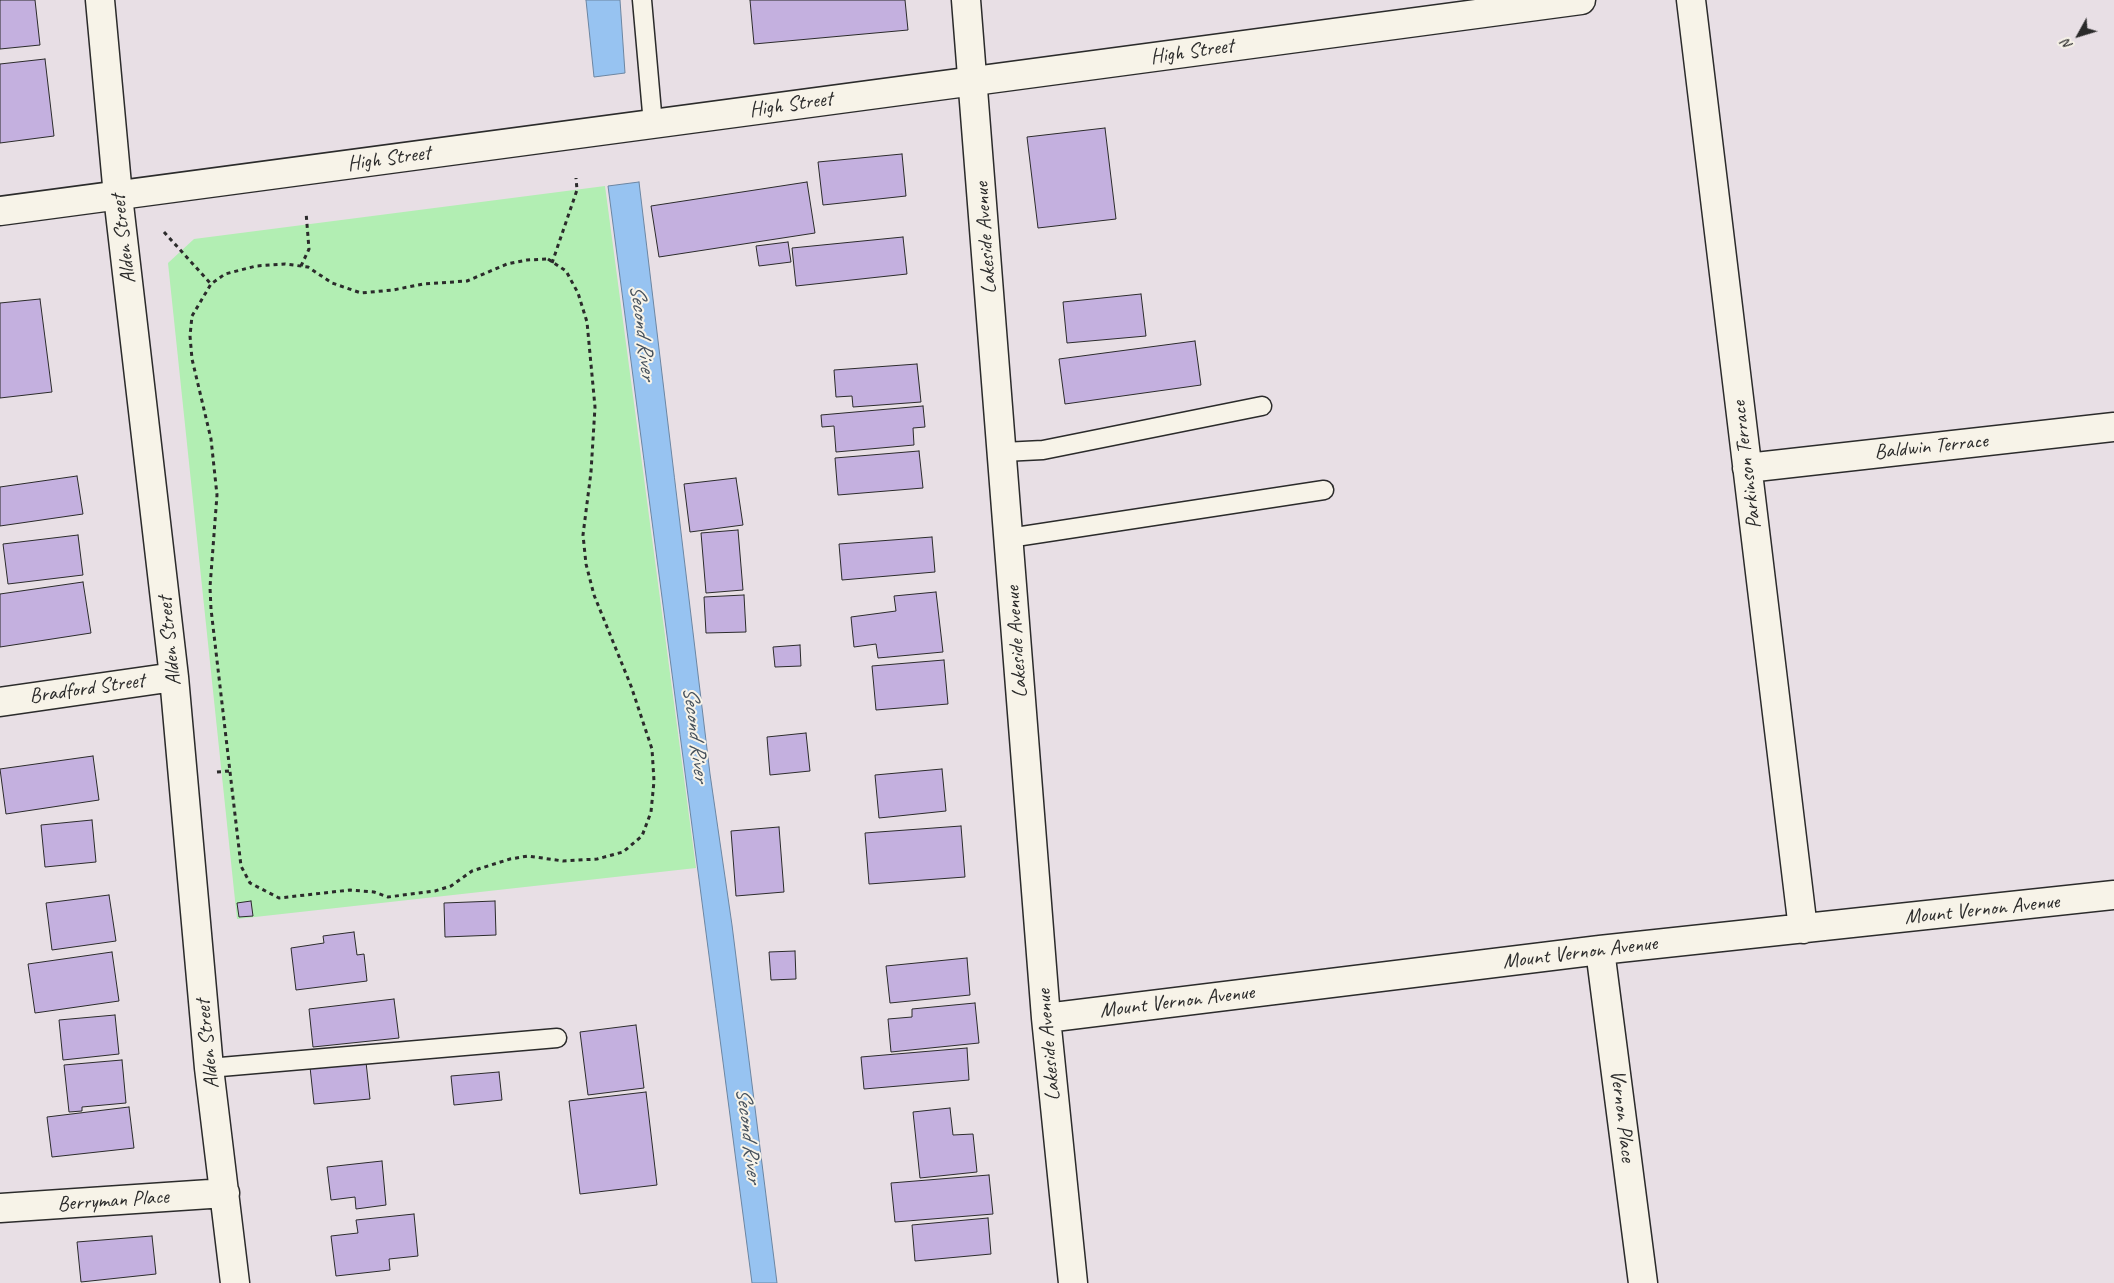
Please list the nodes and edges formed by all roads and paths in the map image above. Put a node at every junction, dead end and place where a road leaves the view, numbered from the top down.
1 (100, 0) edge
2 (642, 0) edge
3 (966, 0) edge
4 (1581, 0) edge
5 (1690, 0) edge
6 (1537, 3) edge
7 (974, 81) junction
8 (653, 124) junction
9 (576, 178) dead end
10 (118, 196) junction
11 (0, 211) edge
12 (306, 212) dead end
13 (164, 232) dead end
14 (552, 262) junction
15 (301, 266) junction
16 (211, 284) junction
17 (1262, 406) dead end
18 (2114, 426) edge
19 (1002, 452) junction
20 (1747, 468) junction
21 (1324, 490) dead end
22 (1009, 538) junction
23 (174, 677) junction
24 (0, 702) edge
25 (229, 771) junction
26 (216, 772) dead end
27 (2114, 895) edge
28 (1803, 929) junction
29 (1600, 950) junction
30 (1046, 1018) junction
31 (557, 1038) dead end
32 (209, 1068) junction
33 (225, 1193) junction
34 (0, 1208) edge
35 (234, 1283) edge
36 (1073, 1283) edge
37 (1643, 1283) edge

1 - 10 street, Alden Street
2 - 8 lane
3 - 7 street, Lakeside Avenue
4 - 6 street, High Street
5 - 20 street, Parkinson Terrace
6 - 7 street, High Street
7 - 8 street, High Street
7 - 19 street, Lakeside Avenue
8 - 10 street, High Street
9 - 14 path
10 - 11 street, High Street
10 - 23 street, Alden Street
12 - 15 path
13 - 16 path
14 - 15 path
14 - 25 path
15 - 16 path
16 - 25 path
17 - 19 lane
18 - 20 street, Baldwin Terrace
19 - 22 street, Lakeside Avenue
20 - 28 street, Parkinson Terrace
21 - 22 lane
22 - 30 street, Lakeside Avenue
23 - 24 street, Bradford Street
23 - 32 street, Alden Street
25 - 26 path
27 - 28 street, Mount Vernon Avenue
28 - 29 street, Mount Vernon Avenue
29 - 30 street, Mount Vernon Avenue
29 - 37 street, Vernon Place
30 - 36 street, Lakeside Avenue
31 - 32 lane
32 - 33 street, Alden Street
33 - 34 street, Berryman Place
33 - 35 street, Alden Street

